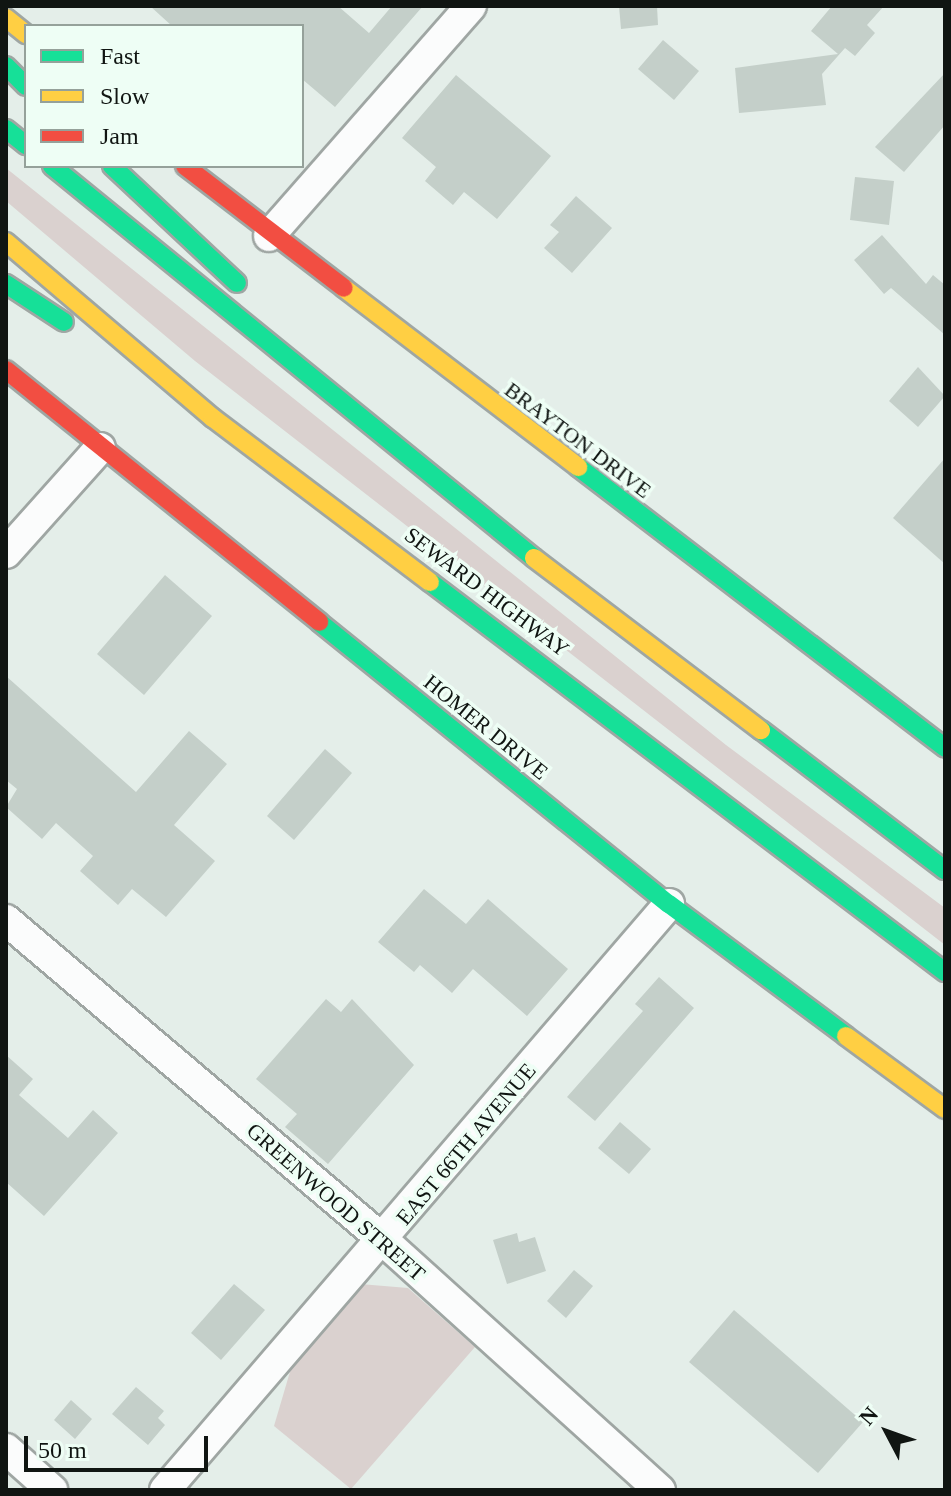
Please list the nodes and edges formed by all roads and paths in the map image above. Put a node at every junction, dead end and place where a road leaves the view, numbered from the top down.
1 (471, 6) edge
2 (6, 18) edge
3 (24, 32) edge
4 (6, 66) edge
5 (24, 84) edge
6 (6, 129) edge
7 (24, 143) edge
8 (54, 168) edge
9 (114, 168) edge
10 (187, 168) edge
11 (269, 236) junction
12 (6, 242) edge
13 (6, 284) edge
14 (249, 294) dead end
15 (284, 325) dead end
16 (6, 370) edge
17 (213, 418) junction
18 (100, 448) junction
19 (6, 553) edge
20 (535, 559) junction
21 (945, 748) edge
22 (945, 870) edge
23 (669, 904) junction
24 (6, 920) edge
25 (945, 972) edge
26 (945, 1109) edge
27 (384, 1241) junction
28 (6, 1449) edge
29 (52, 1490) edge
30 (165, 1490) edge
31 (660, 1490) edge

1 - 11 street
2 - 3 main road
4 - 5 main road
6 - 7 main road
8 - 20 main road
9 - 14 main road
10 - 11 main road, BRAYTON DRIVE
11 - 21 main road, BRAYTON DRIVE
12 - 17 main road, SEWARD HIGHWAY
13 - 17 main road
15 - 20 main road
16 - 18 main road, HOMER DRIVE
17 - 25 main road, SEWARD HIGHWAY
18 - 19 street
18 - 23 main road, HOMER DRIVE
20 - 22 main road
23 - 26 main road, HOMER DRIVE
23 - 27 street, EAST 66TH AVENUE
24 - 27 street, GREENWOOD STREET
27 - 30 street, EAST 66TH AVENUE
27 - 31 street, GREENWOOD STREET
28 - 29 street

